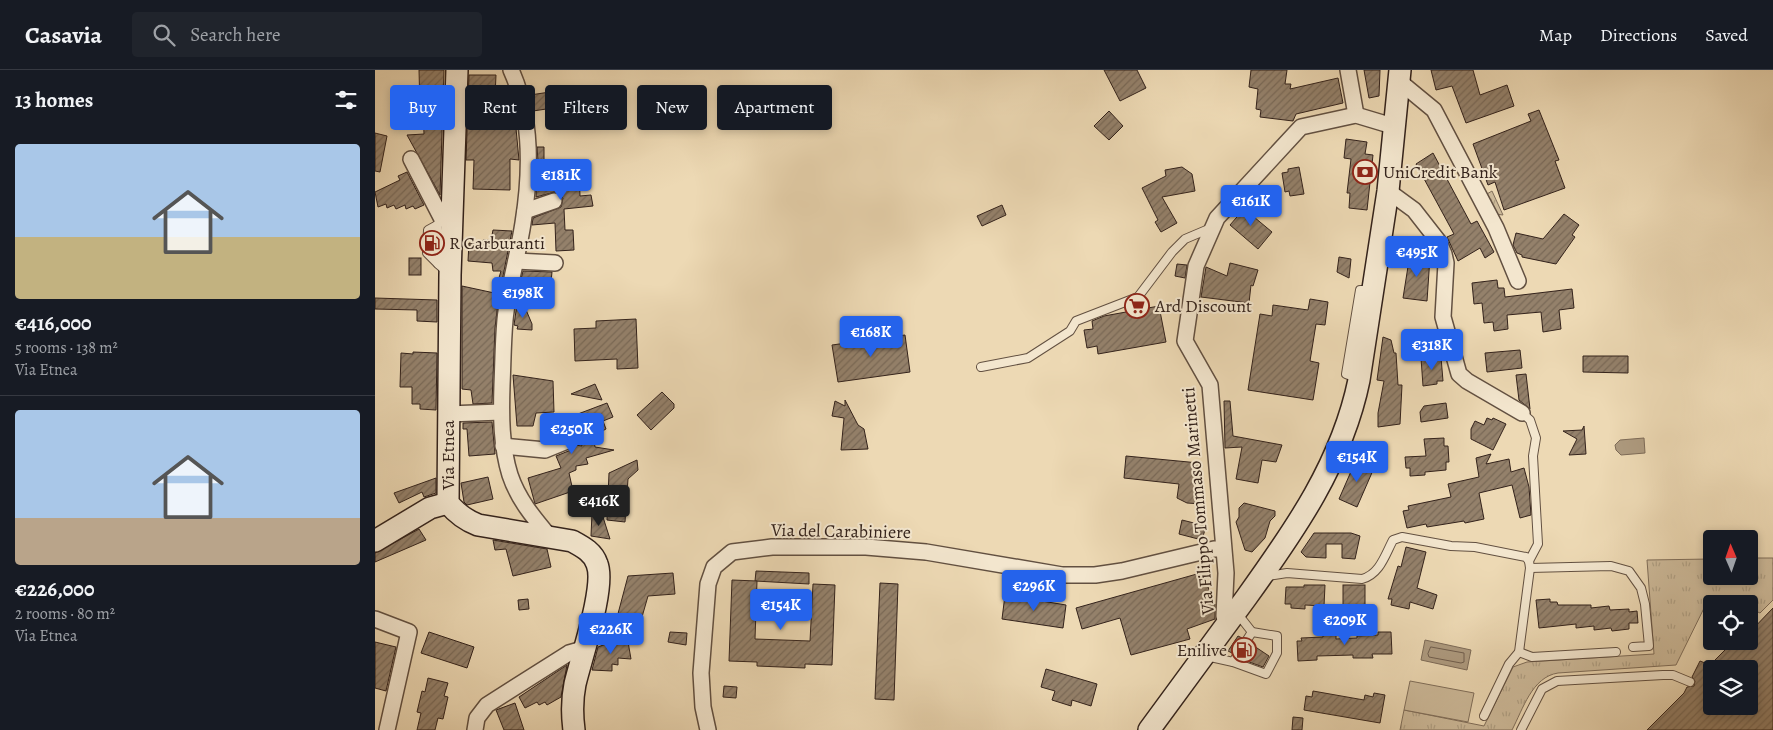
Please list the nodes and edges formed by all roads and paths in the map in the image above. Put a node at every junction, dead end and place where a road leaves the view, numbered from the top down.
1 (457, 70) edge
2 (511, 70) edge
3 (1348, 70) edge
4 (1400, 76) edge
5 (1356, 115) junction
6 (1396, 127) junction
7 (411, 159) dead end
8 (1388, 191) junction
9 (554, 201) dead end
10 (525, 211) junction
11 (444, 222) junction
12 (1211, 228) junction
13 (516, 262) junction
14 (555, 263) dead end
15 (1518, 281) dead end
16 (981, 367) dead end
17 (501, 412) junction
18 (1522, 413) joint
19 (448, 414) junction
20 (567, 441) dead end
21 (503, 446) junction
22 (448, 503) junction
23 (419, 518) junction
24 (505, 531) junction
25 (549, 536) junction
26 (375, 541) edge
27 (1223, 549) junction
28 (1529, 564) junction
29 (1261, 577) junction
30 (1232, 617) junction
31 (375, 619) edge
32 (1253, 632) junction
33 (1633, 647) dead end
34 (583, 649) junction
35 (1519, 652) junction
36 (1616, 652) dead end
37 (1204, 655) junction
38 (1233, 662) junction
39 (1690, 682) dead end
40 (1484, 716) dead end
41 (387, 730) edge
42 (475, 730) edge
43 (574, 730) edge
44 (708, 730) edge
45 (1149, 730) edge
46 (1521, 730) edge

1 - 11 main road, Via Etnea
2 - 10 street
3 - 5 street
4 - 6 main road
4 - 15 street
5 - 6 street, Via Filippo Tommaso Marinetti
5 - 12 street, Via Filippo Tommaso Marinetti
6 - 8 main road
7 - 11 street
8 - 18 street
8 - 29 main road
9 - 10 street
10 - 13 street
11 - 19 main road, Via Etnea
12 - 16 lane
12 - 27 street, Via Filippo Tommaso Marinetti
13 - 14 street
13 - 17 street
17 - 19 street
17 - 21 street
18 - 28 lane
19 - 22 main road, Via Etnea
20 - 21 street
21 - 25 street
22 - 23 main road
22 - 24 main road, Via Etnea
23 - 24 main road
23 - 26 main road
24 - 25 main road, Via Etnea
25 - 34 main road, Via Etnea
27 - 30 street, Via Filippo Tommaso Marinetti
27 - 44 street, Via del Carabiniere
28 - 29 lane
28 - 33 lane
28 - 35 lane
29 - 30 main road
30 - 32 lane
30 - 37 main road
31 - 41 street
32 - 38 lane
32 - 38 lane
34 - 42 street
34 - 43 main road, Via Etnea
35 - 36 lane
35 - 40 lane
37 - 38 lane
37 - 45 main road
39 - 46 lane

